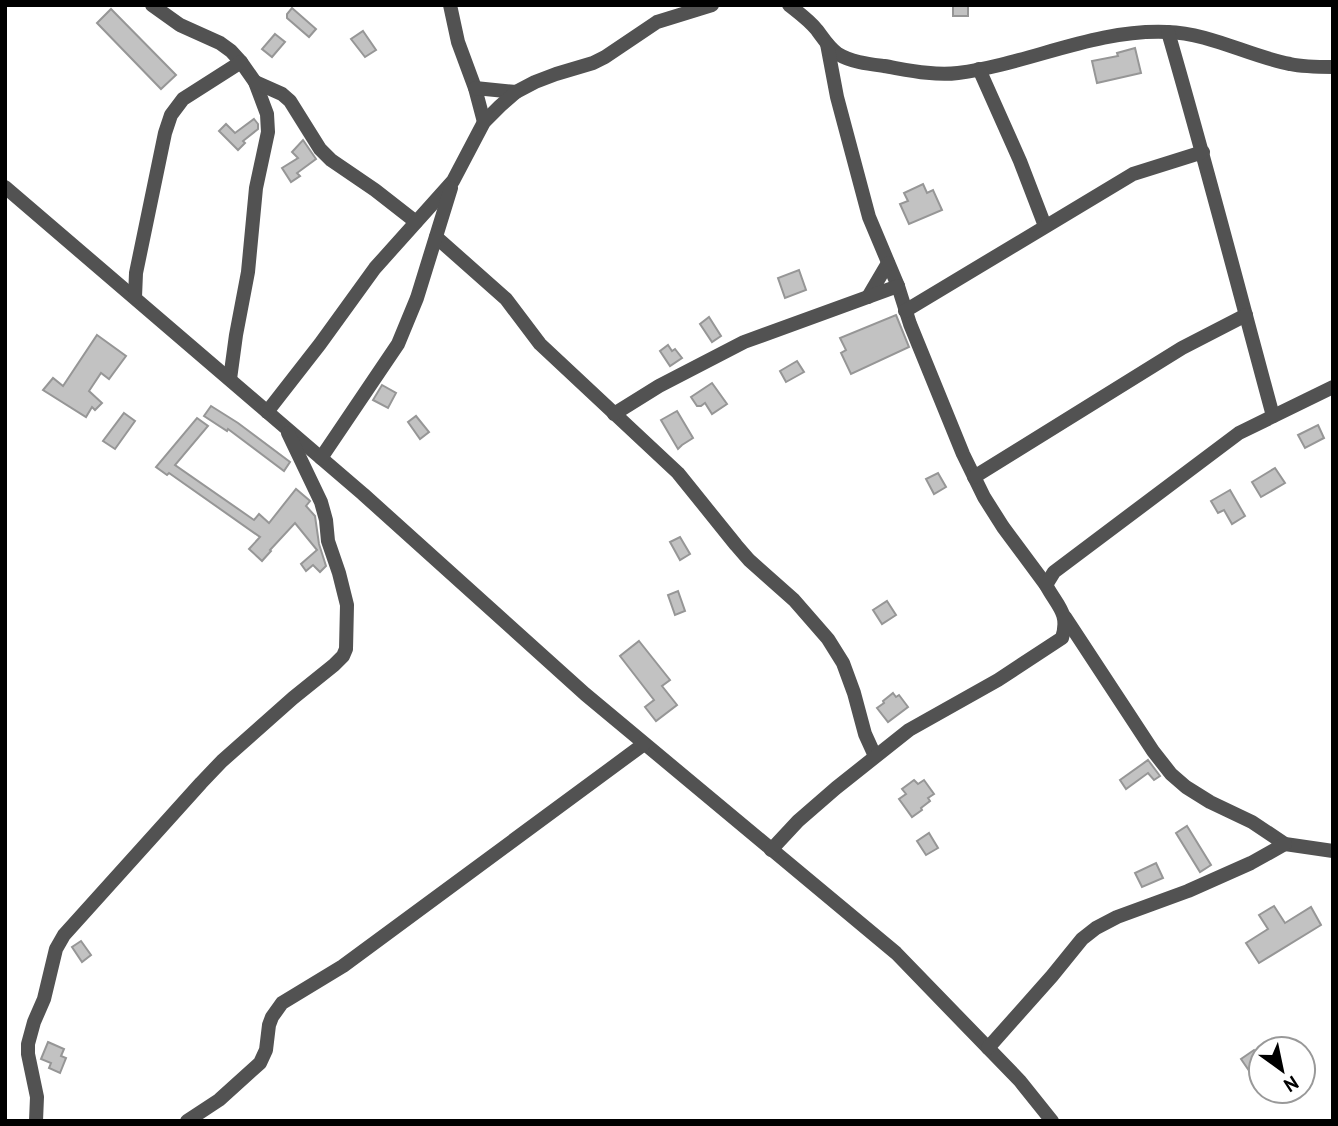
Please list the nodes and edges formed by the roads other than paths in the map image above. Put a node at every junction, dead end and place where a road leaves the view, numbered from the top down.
1 (152, 5) edge
2 (450, 5) edge
3 (712, 5) edge
4 (789, 5) edge
5 (1168, 32) junction
6 (827, 44) junction
7 (241, 62) junction
8 (1333, 67) edge
9 (979, 69) junction
10 (255, 82) junction
11 (475, 88) junction
12 (516, 92) junction
13 (484, 122) junction
14 (1203, 152) junction
15 (453, 181) junction
16 (5, 187) edge
17 (416, 222) junction
18 (1045, 226) junction
19 (436, 237) junction
20 (888, 263) junction
21 (898, 286) junction
22 (135, 297) junction
23 (868, 297) junction
24 (905, 311) junction
25 (1246, 315) junction
26 (230, 379) junction
27 (1333, 387) edge
28 (267, 412) junction
29 (614, 414) junction
30 (1273, 415) junction
31 (286, 429) junction
32 (321, 458) junction
33 (974, 477) junction
34 (1046, 585) junction
35 (1065, 617) junction
36 (644, 744) junction
37 (875, 756) junction
38 (1285, 844) junction
39 (771, 850) junction
40 (1333, 850) edge
41 (988, 1048) junction
42 (36, 1121) edge
43 (187, 1121) edge
44 (1052, 1121) edge

1 - 7 street
2 - 11 street
3 - 12 street
4 - 6 street
5 - 8 street
5 - 9 street
5 - 14 street
6 - 9 street
6 - 20 street
7 - 10 street
7 - 22 street
9 - 18 street
10 - 17 street
10 - 26 street
11 - 12 street
11 - 13 street
12 - 13 street
13 - 15 street
14 - 18 street
14 - 25 street
15 - 17 street
15 - 19 street
16 - 22 street
17 - 28 street
18 - 24 street
19 - 29 street
19 - 32 street
20 - 21 street
20 - 23 street
21 - 23 street
21 - 24 street
22 - 26 street
23 - 29 street
24 - 33 street
25 - 30 street
25 - 33 street
26 - 28 street
27 - 30 street
28 - 31 street
29 - 37 street
30 - 34 street
31 - 32 street
31 - 42 street
32 - 36 street
33 - 34 street
34 - 35 street
35 - 37 street
35 - 38 street
36 - 39 street
36 - 43 street
37 - 39 street
38 - 40 street
38 - 41 street
39 - 41 street
41 - 44 street

